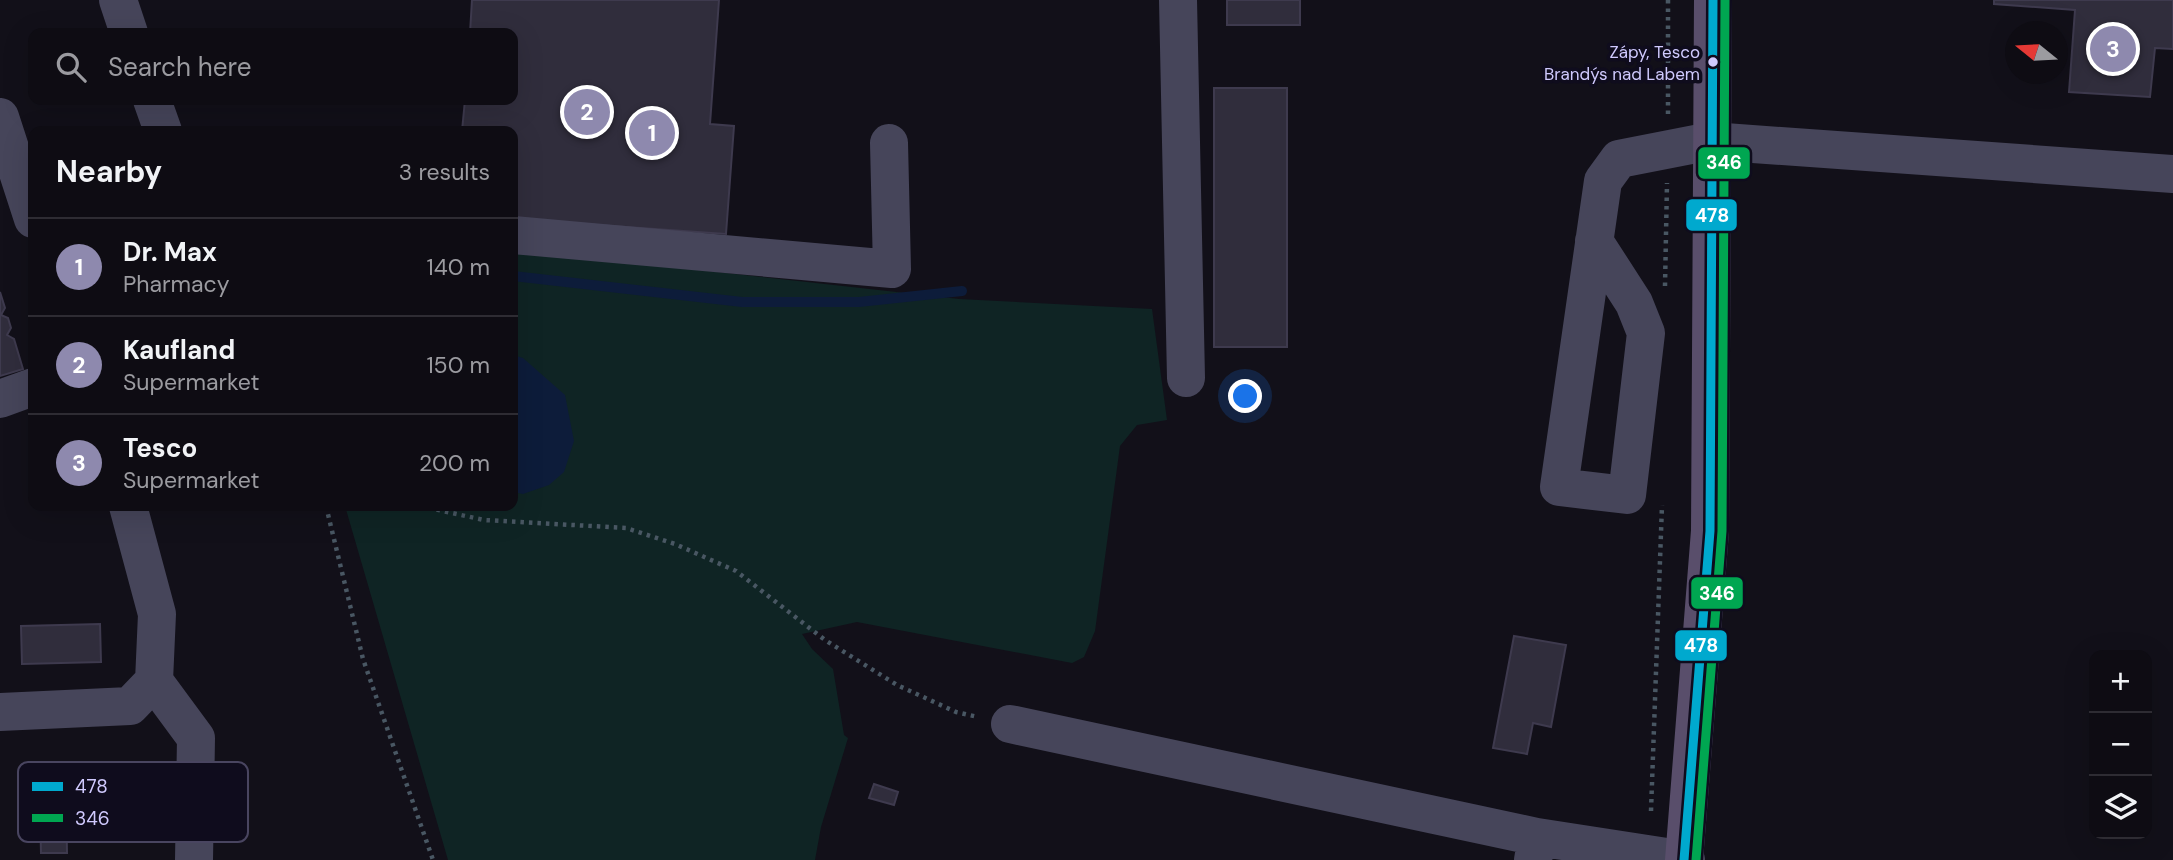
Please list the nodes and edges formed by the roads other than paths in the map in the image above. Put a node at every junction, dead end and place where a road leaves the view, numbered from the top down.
1 (118, 0) edge
2 (1178, 0) edge
3 (1713, 0) edge
4 (127, 28) edge
5 (154, 105) edge
6 (0, 117) edge
7 (161, 126) edge
8 (1711, 141) junction
9 (889, 143) dead end
10 (2173, 174) edge
11 (28, 204) edge
12 (518, 235) edge
13 (1594, 242) junction
14 (1186, 378) dead end
15 (28, 389) edge
16 (0, 399) edge
17 (129, 511) edge
18 (142, 694) junction
19 (0, 712) edge
20 (1010, 724) road end
21 (196, 762) edge
22 (194, 842) edge
23 (1535, 848) edge
24 (194, 860) edge
25 (1685, 860) edge

1 - 4 street
2 - 14 street
3 - 8 main road
5 - 7 street
6 - 11 street
8 - 10 street
8 - 13 street
8 - 25 main road
9 - 12 street
13 - 13 street
15 - 16 street
17 - 18 street
18 - 19 street
18 - 21 street
20 - 23 street
22 - 24 street
23 - 25 street

